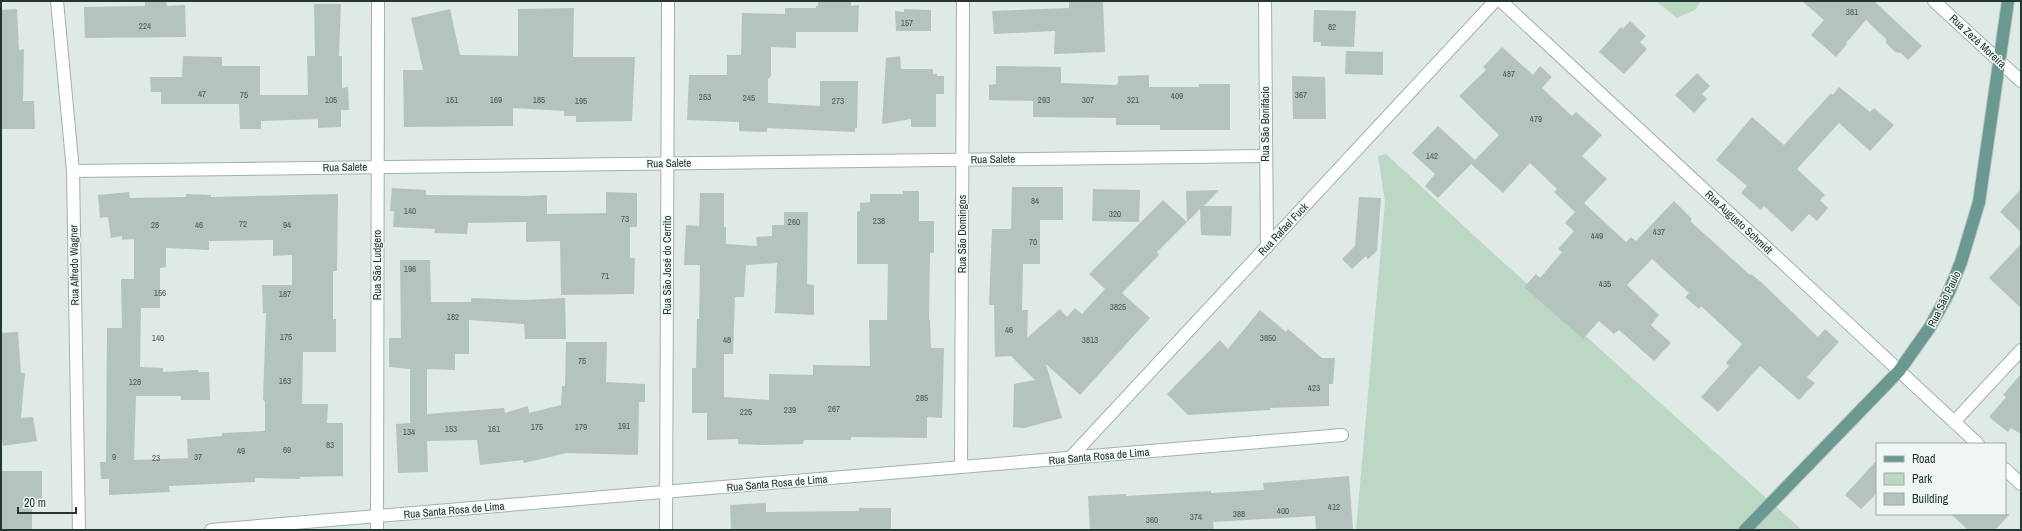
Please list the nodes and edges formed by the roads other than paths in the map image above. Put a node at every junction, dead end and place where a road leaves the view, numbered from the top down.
1 (57, 1) edge
2 (378, 1) edge
3 (668, 1) edge
4 (963, 1) edge
5 (1265, 1) edge
6 (1495, 1) edge
7 (1501, 1) edge
8 (1934, 1) edge
9 (2008, 1) edge
10 (1998, 60) junction
11 (2021, 81) edge
12 (1265, 156) junction
13 (962, 159) junction
14 (667, 163) junction
15 (377, 166) junction
16 (73, 170) junction
17 (1267, 247) junction
18 (2021, 350) edge
19 (1899, 371) junction
20 (1954, 422) junction
21 (1342, 435) dead end
22 (1977, 443) edge
23 (1070, 458) junction
24 (962, 467) junction
25 (2006, 470) edge
26 (2021, 484) edge
27 (666, 492) junction
28 (377, 516) junction
29 (79, 530) edge
30 (211, 530) edge
31 (376, 530) edge
32 (666, 530) edge
33 (1745, 530) edge

1 - 16 street, Rua Alfredo Wagner
2 - 15 street, Rua São Ludgero
3 - 14 street, Rua São José do Cerrito
4 - 13 street, Rua São Domingos
5 - 12 street, Rua São Bonifácio
6 - 17 street, Rua Rafael Fuck
7 - 19 street, Rua Augusto Schmidt
8 - 10 street, Rua Zezé Moreira
9 - 10 main road, Rua São Paulo
10 - 11 street, Rua Zezé Moreira
10 - 19 main road, Rua São Paulo
12 - 13 street, Rua Salete
12 - 17 street, Rua São Bonifácio
13 - 14 street, Rua Salete
13 - 24 street, Rua São Domingos
14 - 15 street, Rua Salete
14 - 27 street, Rua São José do Cerrito
15 - 16 street, Rua Salete
15 - 28 street, Rua São Ludgero
16 - 29 street, Rua Alfredo Wagner
17 - 23 street, Rua Rafael Fuck
18 - 20 street
19 - 20 street, Rua Augusto Schmidt
19 - 33 main road, Rua São Paulo
20 - 22 street, Rua Augusto Schmidt
21 - 23 street, Rua Santa Rosa de Lima
23 - 24 street, Rua Santa Rosa de Lima
24 - 27 street, Rua Santa Rosa de Lima
25 - 26 street
27 - 28 street, Rua Santa Rosa de Lima
27 - 32 street, Rua São José do Cerrito
28 - 30 street, Rua Santa Rosa de Lima
28 - 31 street, Rua São Ludgero

